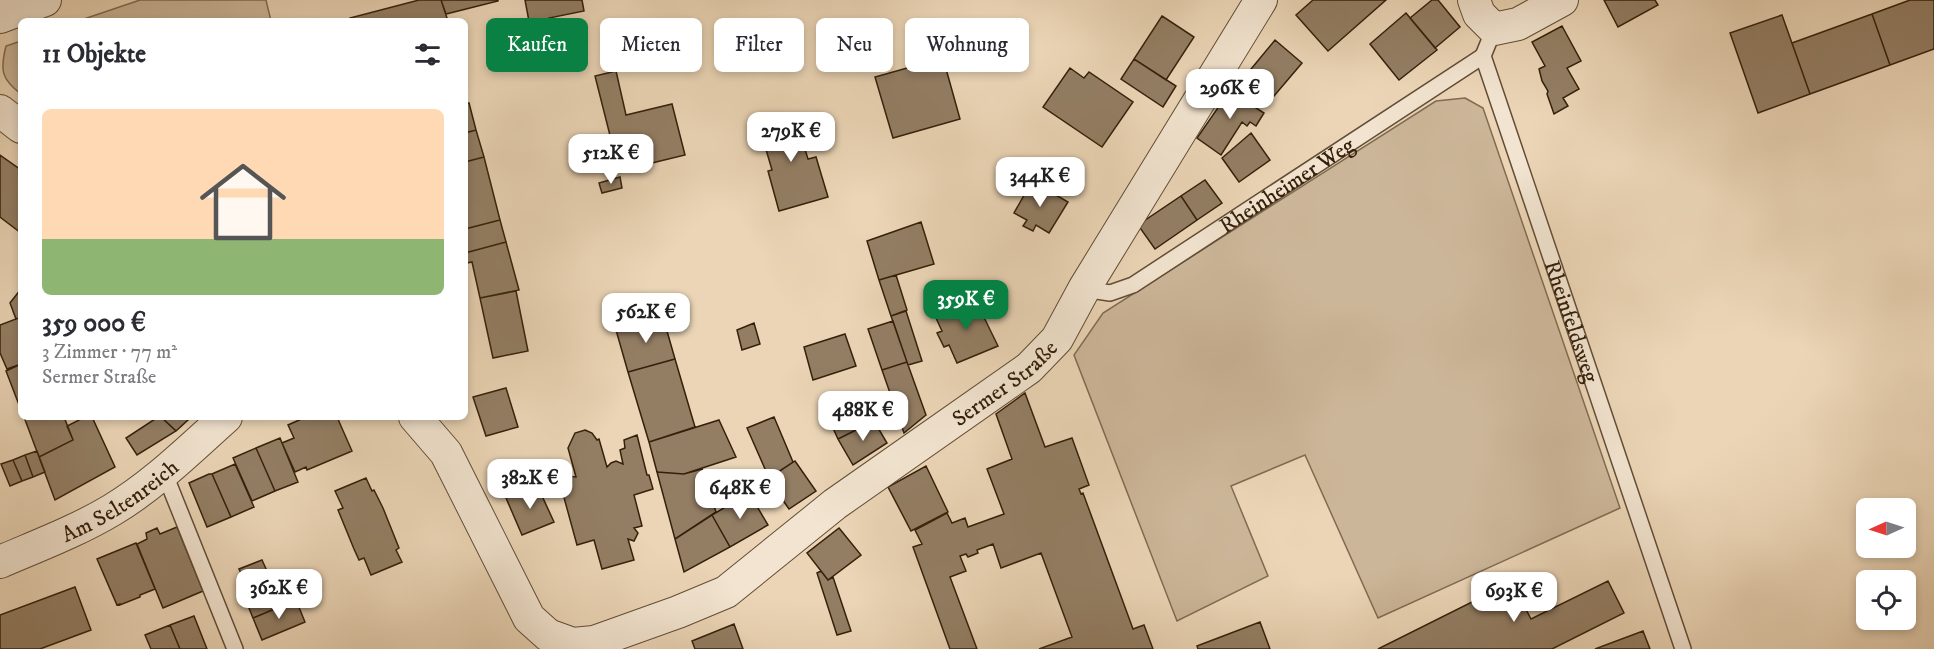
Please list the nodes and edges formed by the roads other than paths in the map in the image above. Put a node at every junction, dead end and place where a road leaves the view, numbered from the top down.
1 (45, 0) edge
2 (1262, 0) edge
3 (1473, 0) edge
4 (1562, 0) edge
5 (0, 17) edge
6 (1489, 42) junction
7 (0, 111) edge
8 (18, 125) edge
9 (1084, 289) junction
10 (223, 420) edge
11 (421, 420) edge
12 (164, 472) junction
13 (0, 562) edge
14 (543, 642) edge
15 (235, 649) edge
16 (1683, 649) edge

1 - 5 street
2 - 9 street, Sermer Straße
3 - 6 street, Rheinfeldsweg
4 - 6 street, Rheinheimer Weg
6 - 9 lane, Rheinheimer Weg
6 - 16 lane, Rheinfeldsweg
7 - 8 street
9 - 14 street, Sermer Straße
10 - 12 street, Am Seltenreich
11 - 14 street
12 - 13 street, Am Seltenreich
12 - 15 lane

